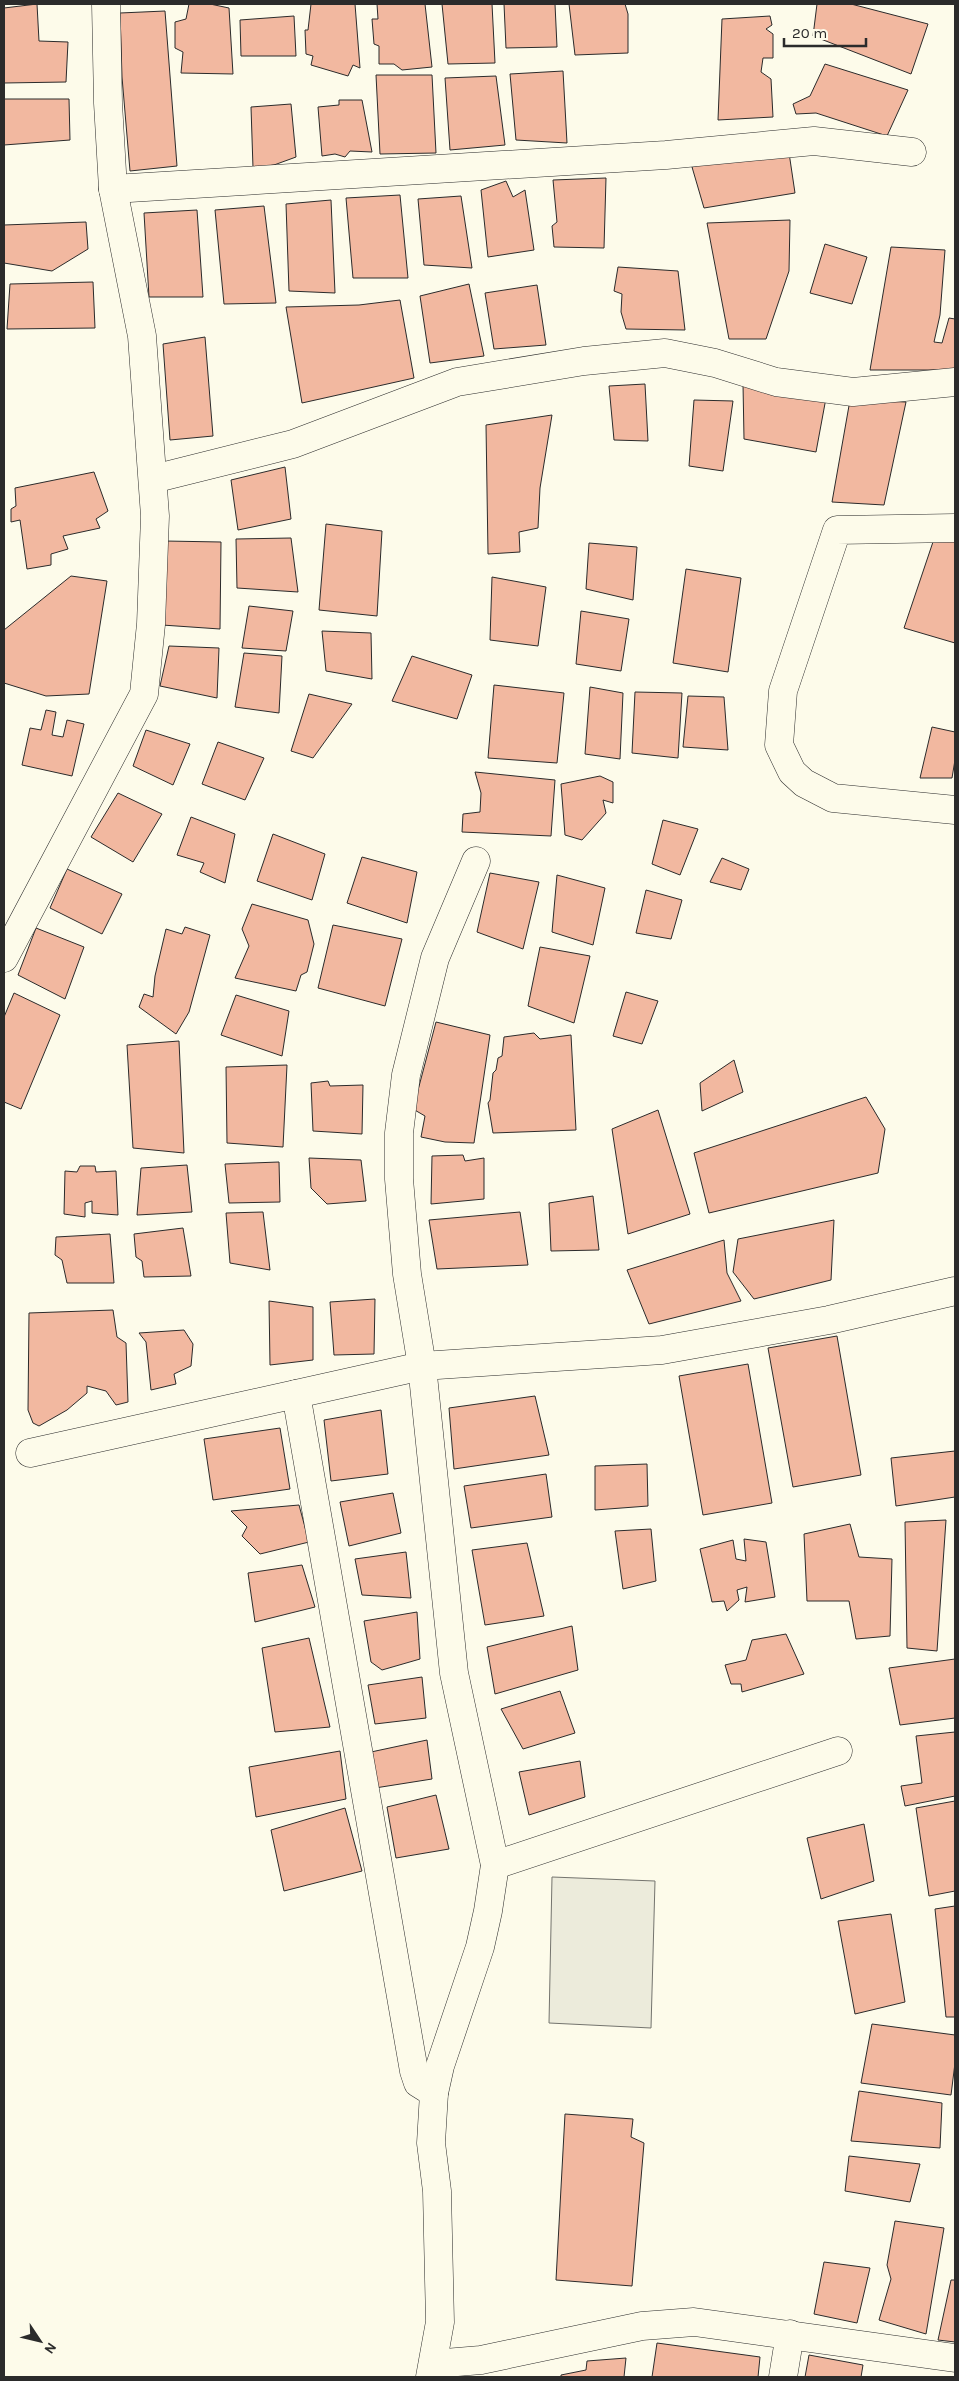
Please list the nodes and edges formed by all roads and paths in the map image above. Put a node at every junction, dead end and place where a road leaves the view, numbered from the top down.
1 (106, 4) edge
2 (912, 152) dead end
3 (114, 189) junction
4 (955, 382) edge
5 (153, 479) junction
6 (955, 528) edge
7 (955, 810) edge
8 (476, 861) dead end
9 (4, 958) edge
10 (955, 1291) edge
11 (422, 1366) junction
12 (296, 1394) junction
13 (30, 1453) dead end
14 (838, 1751) dead end
15 (495, 1865) junction
16 (434, 2092) junction
17 (790, 2334) junction
18 (955, 2358) edge
19 (445, 2370) edge
20 (783, 2377) edge

1 - 3 street
2 - 3 street
3 - 5 street
4 - 5 street
5 - 9 street
6 - 7 street
8 - 11 street
10 - 11 street
11 - 12 street
11 - 15 street
12 - 13 street
12 - 16 street
14 - 15 street
15 - 16 street
16 - 19 street
17 - 18 street
17 - 19 street
17 - 20 street

